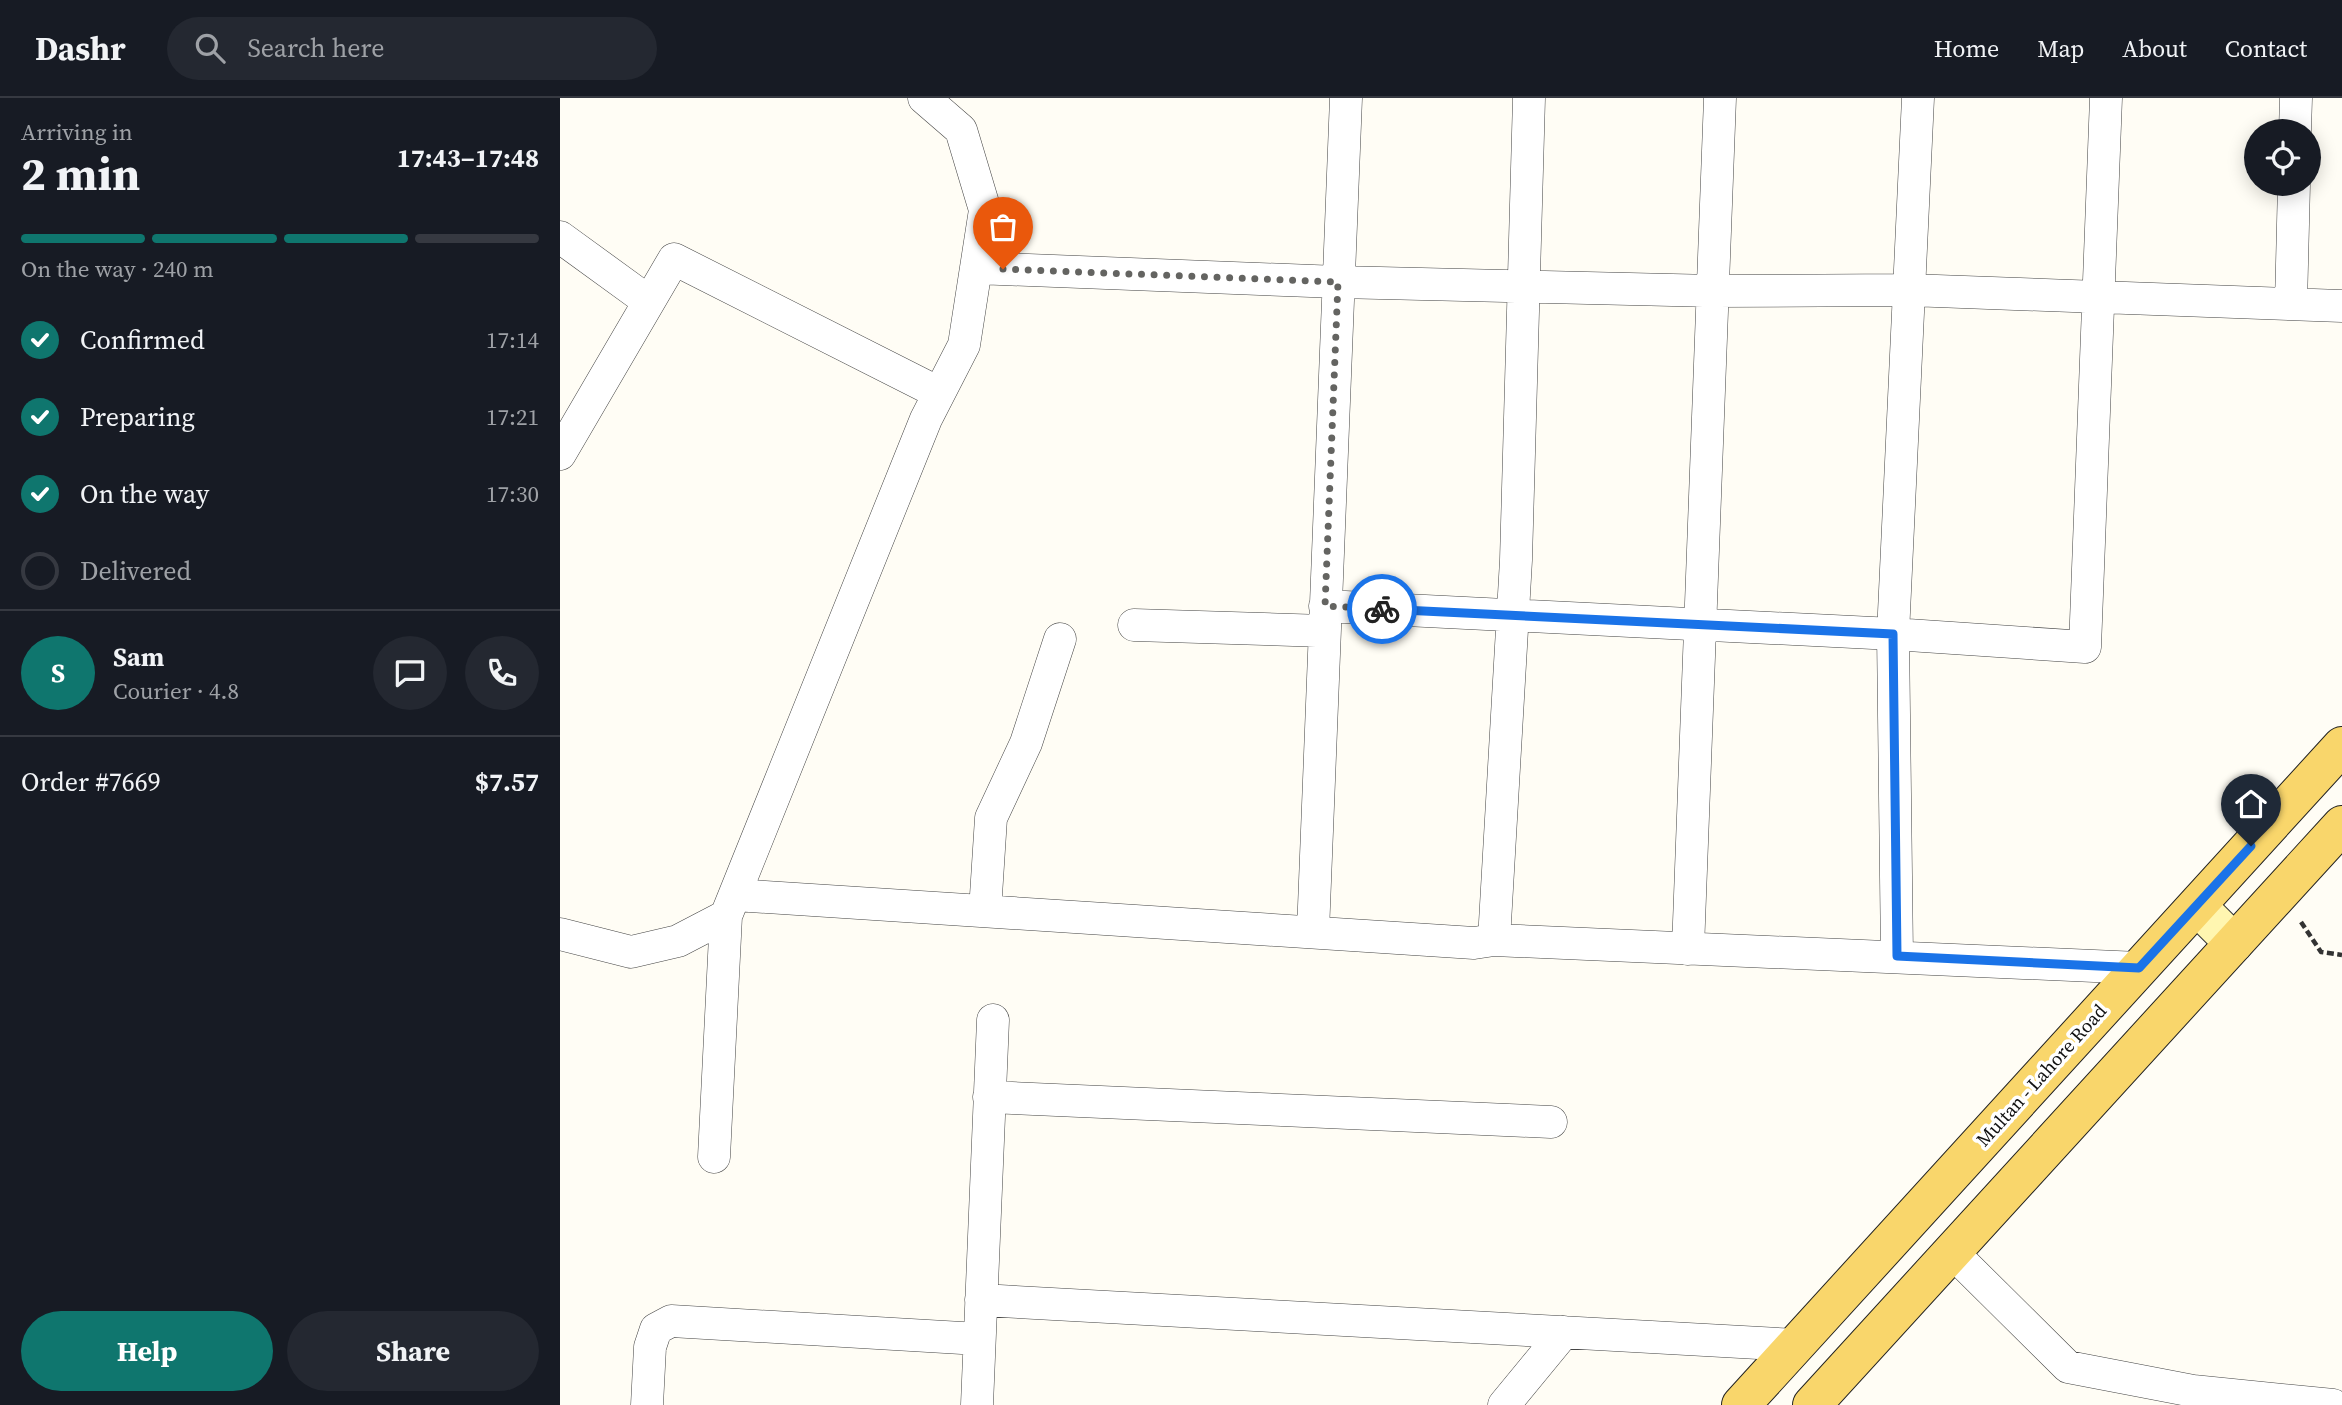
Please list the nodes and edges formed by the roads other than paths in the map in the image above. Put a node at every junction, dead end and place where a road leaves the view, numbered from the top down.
1 (924, 98) edge
2 (1346, 98) edge
3 (1529, 98) edge
4 (1720, 98) edge
5 (1918, 98) edge
6 (2106, 98) edge
7 (2296, 98) edge
8 (2295, 119) edge
9 (2294, 196) edge
10 (560, 237) edge
11 (976, 268) junction
12 (1338, 282) junction
13 (1523, 285) junction
14 (1909, 290) junction
15 (1714, 291) junction
16 (2098, 297) junction
17 (648, 302) junction
18 (2291, 304) junction
19 (2342, 306) edge
20 (939, 393) junction
21 (560, 454) edge
22 (1513, 614) junction
23 (1325, 619) junction
24 (1698, 624) junction
25 (1134, 625) dead end
26 (1893, 634) junction
27 (1060, 639) dead end
28 (2342, 746) edge
29 (2342, 825) edge
30 (731, 905) junction
31 (2197, 906) junction
32 (985, 911) junction
33 (1312, 932) junction
34 (560, 934) edge
35 (1494, 940) junction
36 (2234, 943) junction
37 (1688, 949) junction
38 (1897, 956) junction
39 (2139, 968) junction
40 (993, 1020) dead end
41 (989, 1097) junction
42 (1551, 1122) dead end
43 (714, 1157) dead end
44 (1952, 1252) junction
45 (981, 1300) junction
46 (1564, 1332) junction
47 (979, 1339) junction
48 (1796, 1345) junction
49 (2193, 1398) edge
50 (647, 1405) edge
51 (977, 1405) edge
52 (1504, 1405) edge
53 (1741, 1405) edge
54 (1812, 1405) edge
55 (2333, 1405) edge

1 - 11 street
2 - 12 street
3 - 13 street
4 - 15 street
5 - 14 street
6 - 16 street
7 - 8 street
9 - 18 street
10 - 17 street
11 - 12 street
11 - 20 street
12 - 13 street
12 - 23 street
13 - 15 street
13 - 22 street
14 - 15 street
14 - 16 street
14 - 26 street
15 - 24 street
16 - 18 street
16 - 26 street
17 - 20 street
17 - 21 street
18 - 19 street
20 - 30 street
22 - 23 street
22 - 24 street
22 - 35 street
23 - 25 street
23 - 33 street
24 - 26 street
24 - 37 street
26 - 38 street
27 - 32 street
28 - 31 main road, Multan - Lahore Road
29 - 36 main road
30 - 32 street
30 - 34 street
30 - 43 street
31 - 36 main road
31 - 39 main road, Multan - Lahore Road
32 - 33 street
33 - 35 street
35 - 37 street
36 - 44 main road
37 - 38 street
38 - 39 street
39 - 48 main road, Multan - Lahore Road
40 - 41 street
41 - 42 street
41 - 45 street
44 - 49 street
44 - 54 main road
45 - 46 street
45 - 47 street
46 - 48 street
46 - 52 street
47 - 50 street
47 - 51 street
48 - 53 main road, Multan - Lahore Road
49 - 55 street

